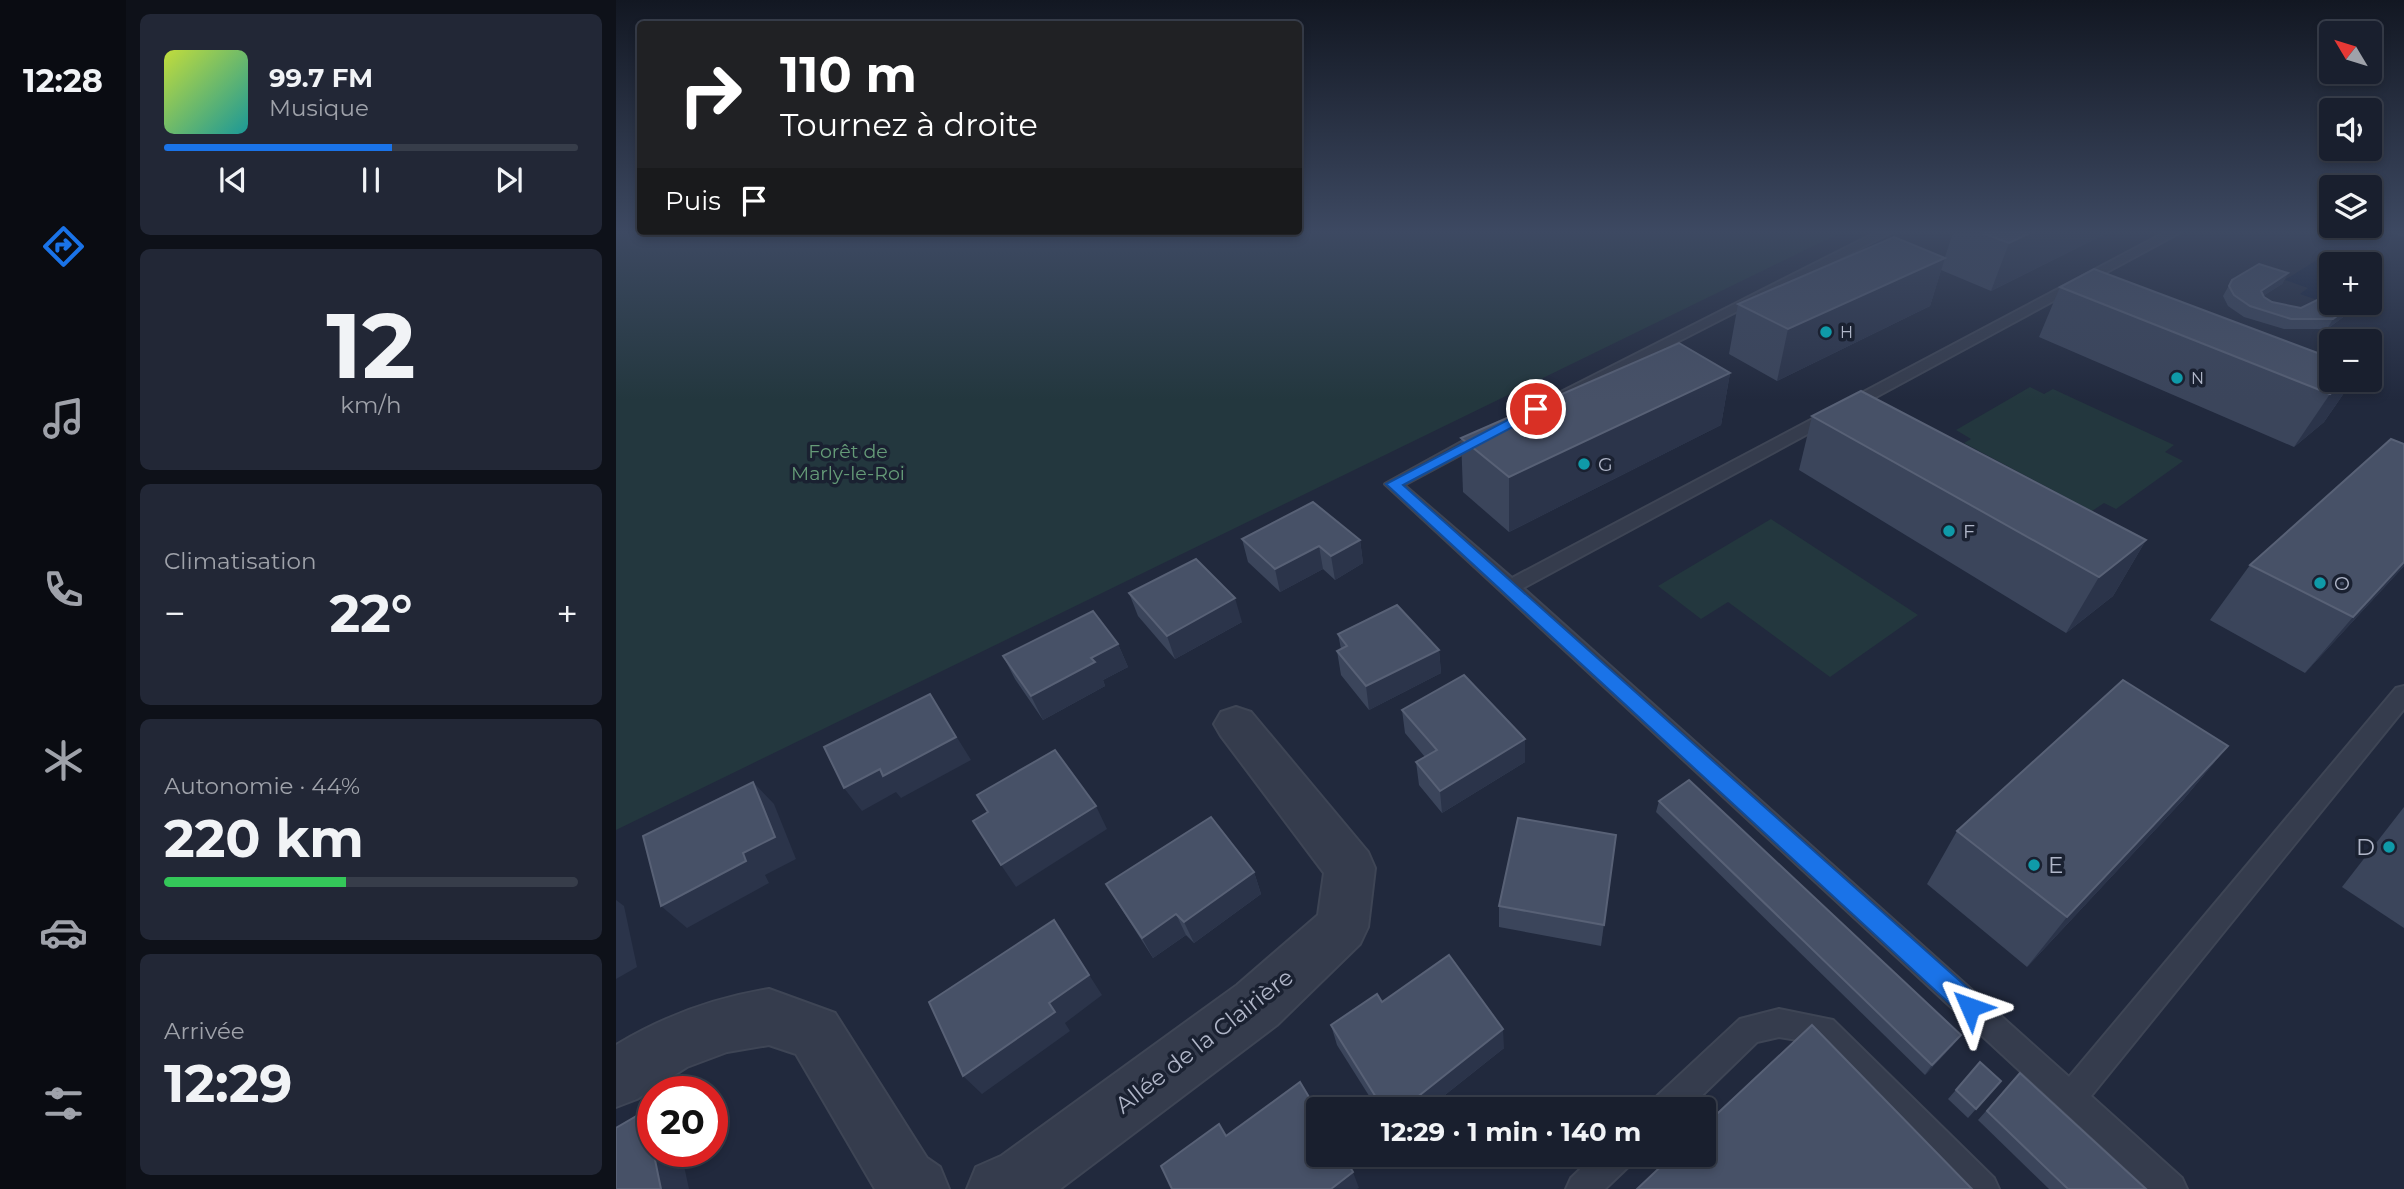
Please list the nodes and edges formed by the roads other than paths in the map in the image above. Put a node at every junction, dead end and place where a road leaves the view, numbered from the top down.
1 (1774, 288) edge
2 (2069, 288) edge
3 (1536, 409) edge
4 (1500, 428) edge
5 (1510, 587) junction
6 (2404, 694) edge
7 (1236, 724) dead end
8 (616, 1078) edge
9 (1679, 1097) edge
10 (2071, 1098) junction
11 (1605, 1167) edge
12 (918, 1189) edge
13 (998, 1189) edge
14 (1582, 1189) edge
15 (1983, 1189) edge
16 (2171, 1189) edge

1 - 3 lane
2 - 5 lane
4 - 5 lane
5 - 10 lane
6 - 10 lane
7 - 13 street, Allée de la Clairière
8 - 12 street
9 - 15 lane
10 - 16 lane
11 - 14 lane

